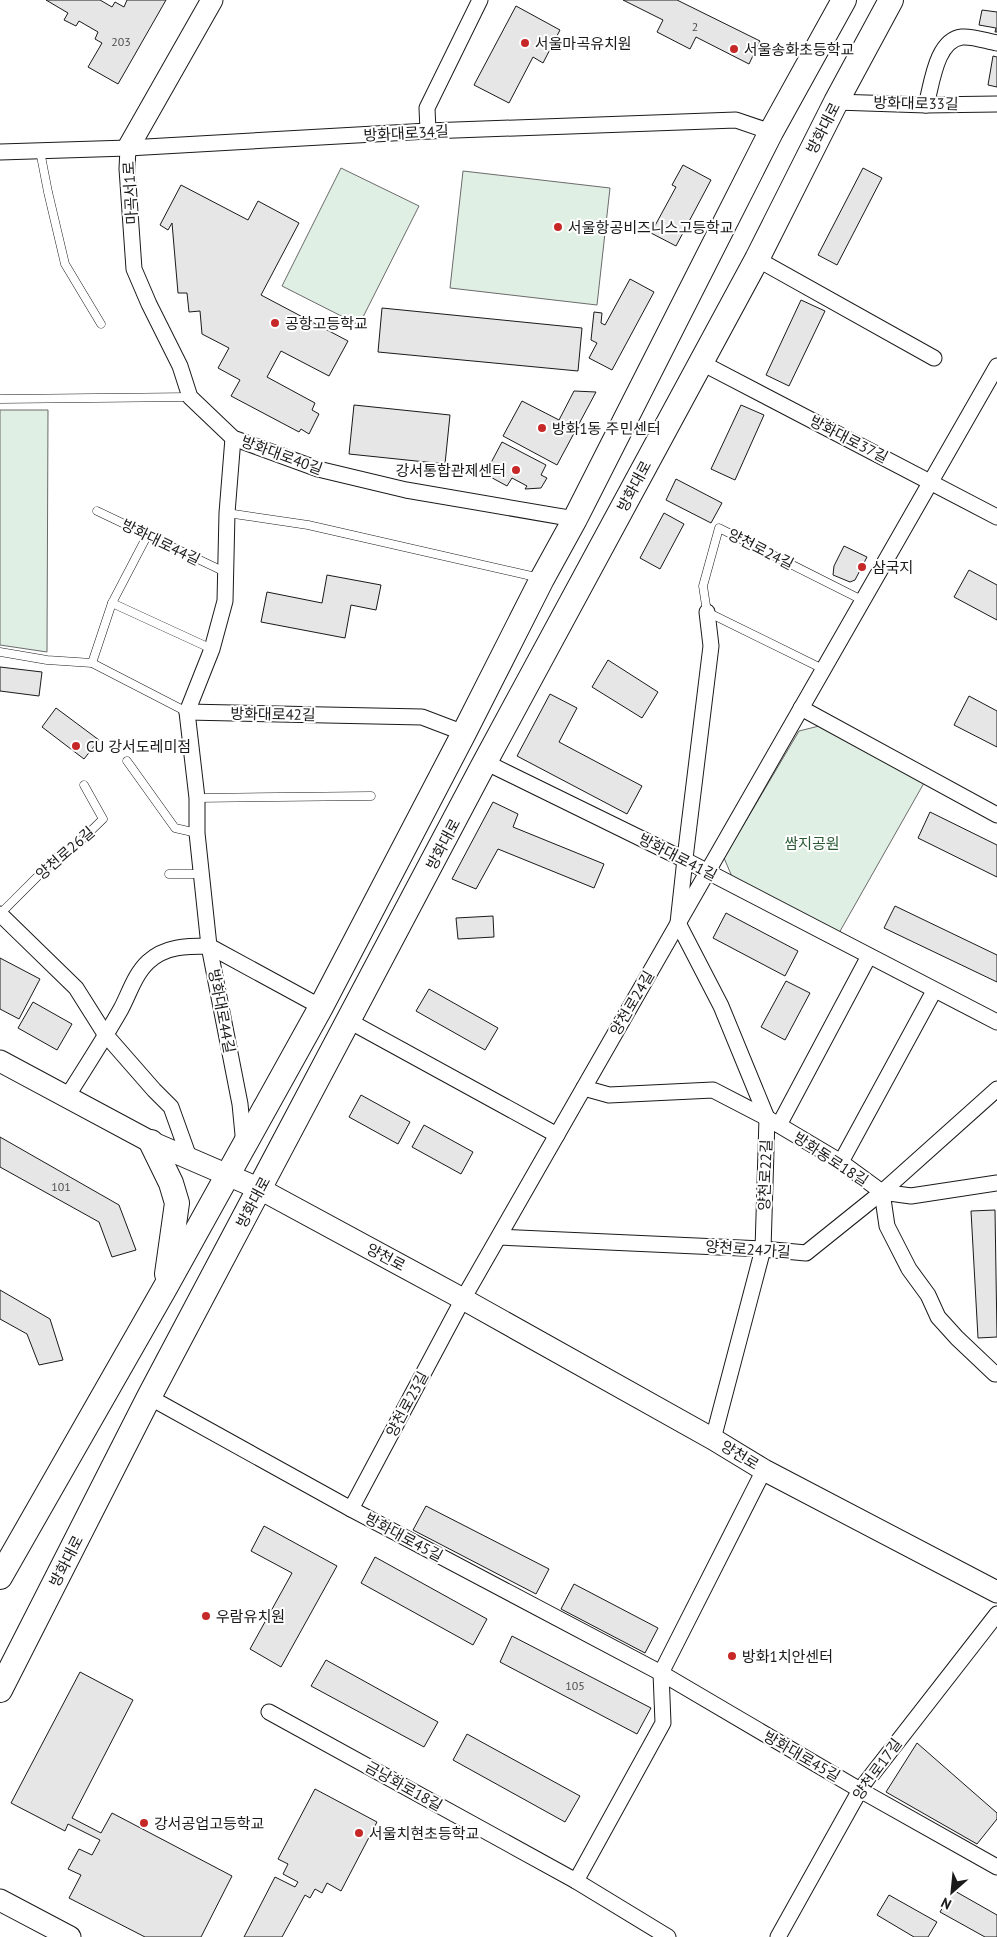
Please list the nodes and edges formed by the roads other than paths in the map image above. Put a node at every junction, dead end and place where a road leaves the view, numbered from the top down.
1 (212, 0) edge
2 (480, 0) edge
3 (844, 0) edge
4 (891, 0) edge
5 (997, 43) edge
6 (836, 102) junction
7 (997, 104) edge
8 (926, 105) junction
9 (428, 132) junction
10 (771, 132) junction
11 (128, 148) junction
12 (40, 151) junction
13 (0, 152) edge
14 (757, 259) junction
15 (100, 324) dead end
16 (934, 358) dead end
17 (700, 362) junction
18 (997, 366) edge
19 (190, 397) junction
20 (0, 399) edge
21 (233, 438) junction
22 (931, 482) junction
23 (97, 511) dead end
24 (227, 513) junction
25 (997, 517) edge
26 (575, 519) junction
27 (147, 536) junction
28 (224, 572) junction
29 (542, 579) junction
30 (862, 600) junction
31 (112, 603) junction
32 (707, 612) junction
33 (212, 649) junction
34 (0, 652) edge
35 (92, 663) junction
36 (824, 669) junction
37 (801, 708) junction
38 (187, 712) junction
39 (464, 733) junction
40 (127, 761) dead end
41 (486, 762) junction
42 (84, 785) dead end
43 (370, 796) dead end
44 (197, 798) junction
45 (997, 815) edge
46 (197, 833) junction
47 (685, 860) junction
48 (708, 872) junction
49 (169, 874) dead end
50 (201, 874) junction
51 (0, 914) edge
52 (678, 923) junction
53 (209, 946) junction
54 (869, 956) junction
55 (934, 990) junction
56 (320, 1007) junction
57 (349, 1021) junction
58 (997, 1022) edge
59 (105, 1034) junction
60 (0, 1061) edge
61 (584, 1088) junction
62 (997, 1089) edge
63 (67, 1097) junction
64 (773, 1122) junction
65 (557, 1135) junction
66 (151, 1142) junction
67 (244, 1146) junction
68 (190, 1160) junction
69 (841, 1162) junction
70 (228, 1174) junction
71 (997, 1183) edge
72 (260, 1189) junction
73 (882, 1192) junction
74 (498, 1237) junction
75 (763, 1249) junction
76 (165, 1288) junction
77 (463, 1299) junction
78 (995, 1374) dead end
79 (149, 1398) junction
80 (713, 1439) junction
81 (764, 1470) junction
82 (352, 1509) junction
83 (0, 1577) edge
84 (997, 1592) edge
85 (997, 1614) edge
86 (661, 1673) junction
87 (0, 1690) edge
88 (269, 1712) dead end
89 (860, 1790) junction
90 (997, 1866) edge
91 (576, 1881) junction
92 (0, 1900) edge
93 (70, 1937) edge
94 (668, 1937) edge
95 (778, 1937) edge

1 - 11 main road, 마곡서1로
2 - 9 street
3 - 10 main road
4 - 6 main road, 방화대로
5 - 8 street
6 - 8 street, 방화대로33길
6 - 14 main road, 방화대로
7 - 8 street, 방화대로33길
9 - 10 street, 방화대로34길
9 - 11 street, 방화대로34길
10 - 26 main road
11 - 12 street, 방화대로34길
11 - 19 street, 마곡서1로
12 - 13 street, 방화대로34길
12 - 15 lane
14 - 16 street
14 - 17 main road, 방화대로
17 - 22 street, 방화대로37길
17 - 41 main road, 방화대로
18 - 22 street, 양천로24길
19 - 20 lane
19 - 21 street, 방화대로40길
21 - 24 street, 방화대로44길
21 - 26 street, 방화대로40길
22 - 25 street, 방화대로37길
22 - 30 street, 양천로24길
23 - 27 lane, 방화대로44길
24 - 28 street, 방화대로44길
24 - 29 lane
26 - 29 main road
27 - 28 lane, 방화대로44길
27 - 31 lane
28 - 33 street, 방화대로44길
29 - 39 main road
30 - 32 lane, 양천로24길
30 - 36 street, 양천로24길
31 - 33 lane
31 - 35 lane
32 - 36 lane
32 - 47 street
33 - 38 street, 방화대로44길
34 - 35 lane, 방화대로42길
35 - 38 lane, 방화대로42길
36 - 37 street, 양천로24길
37 - 45 street
37 - 48 street, 양천로24길
38 - 39 street, 방화대로42길
38 - 44 street, 방화대로44길
39 - 56 main road
40 - 46 lane
41 - 47 street, 방화대로41길
41 - 57 main road, 방화대로
42 - 51 lane, 양천로26길
43 - 44 lane
44 - 46 street, 방화대로44길
46 - 50 street, 방화대로44길
47 - 48 street, 방화대로41길
47 - 52 street
48 - 52 street, 양천로24길
48 - 54 street, 방화대로41길
49 - 50 lane
50 - 53 street, 방화대로44길
51 - 59 street, 양천로26길
52 - 61 street, 양천로24길
52 - 64 street, 양천로22길
53 - 56 street
53 - 59 street
53 - 67 street, 방화대로44길
54 - 55 street, 방화대로41길
54 - 64 street
55 - 58 street, 방화대로41길
55 - 69 street
56 - 67 main road
57 - 65 street
57 - 72 main road, 방화대로
59 - 63 street
59 - 68 street, 양천로26길
60 - 63 main road, 양천로
61 - 64 street, 방화동로18길
61 - 65 street, 양천로24길
62 - 73 street, 양천로24가길
63 - 66 main road, 양천로
64 - 69 street, 방화동로18길
64 - 75 street, 양천로22길
65 - 74 street, 양천로24길
66 - 68 main road, 양천로
66 - 76 main road
67 - 70 main road
68 - 70 main road, 양천로
69 - 73 street, 방화동로18길
70 - 72 main road, 양천로
70 - 76 main road
71 - 73 street, 방화동로18길
72 - 77 main road, 양천로
72 - 79 main road, 방화대로
73 - 75 street, 양천로24가길
73 - 78 street
74 - 75 street, 양천로24가길
74 - 77 street, 양천로24길
75 - 80 street, 양천로22길
76 - 83 main road
77 - 80 main road, 양천로
77 - 82 street, 양천로23길
79 - 82 street, 방화대로45길
79 - 87 main road, 방화대로
80 - 81 main road, 양천로
81 - 84 main road, 양천로
81 - 86 street, 양천로
82 - 86 street, 방화대로45길
85 - 89 street, 양천로17길
86 - 89 street, 방화대로45길
86 - 91 street
88 - 91 street, 금낭화로18길
89 - 90 street, 방화대로45길
89 - 95 street, 양천로17길
91 - 94 street, 금낭화로18길
92 - 93 main road

